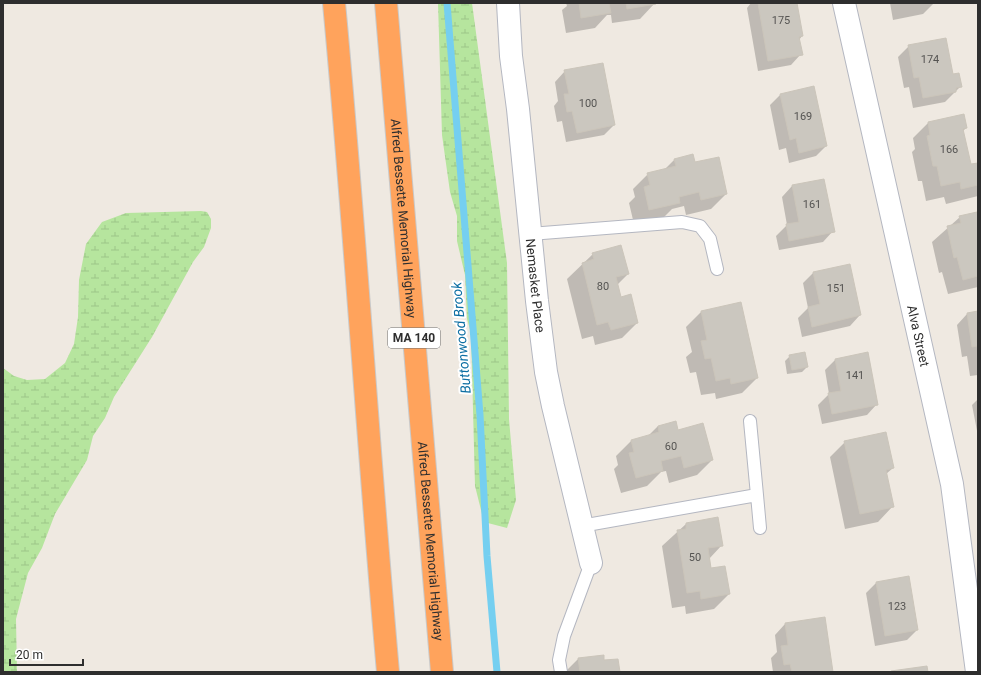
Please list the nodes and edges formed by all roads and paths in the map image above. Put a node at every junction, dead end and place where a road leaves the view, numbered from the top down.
1 (334, 3) edge
2 (386, 3) edge
3 (508, 3) edge
4 (844, 3) edge
5 (530, 234) junction
6 (717, 269) dead end
7 (750, 421) dead end
8 (756, 495) junction
9 (581, 526) junction
10 (760, 528) dead end
11 (591, 563) joint
12 (388, 672) edge
13 (442, 672) edge
14 (561, 672) edge
15 (978, 672) edge

1 - 12 highway
2 - 13 highway, Alfred Bessette Memorial Highway / MA 140
3 - 5 street, Nemasket Place
4 - 15 street, Alva Street
5 - 6 lane
5 - 9 street, Nemasket Place
7 - 8 lane
8 - 9 lane
8 - 10 lane
9 - 11 street, Nemasket Place
11 - 14 lane

